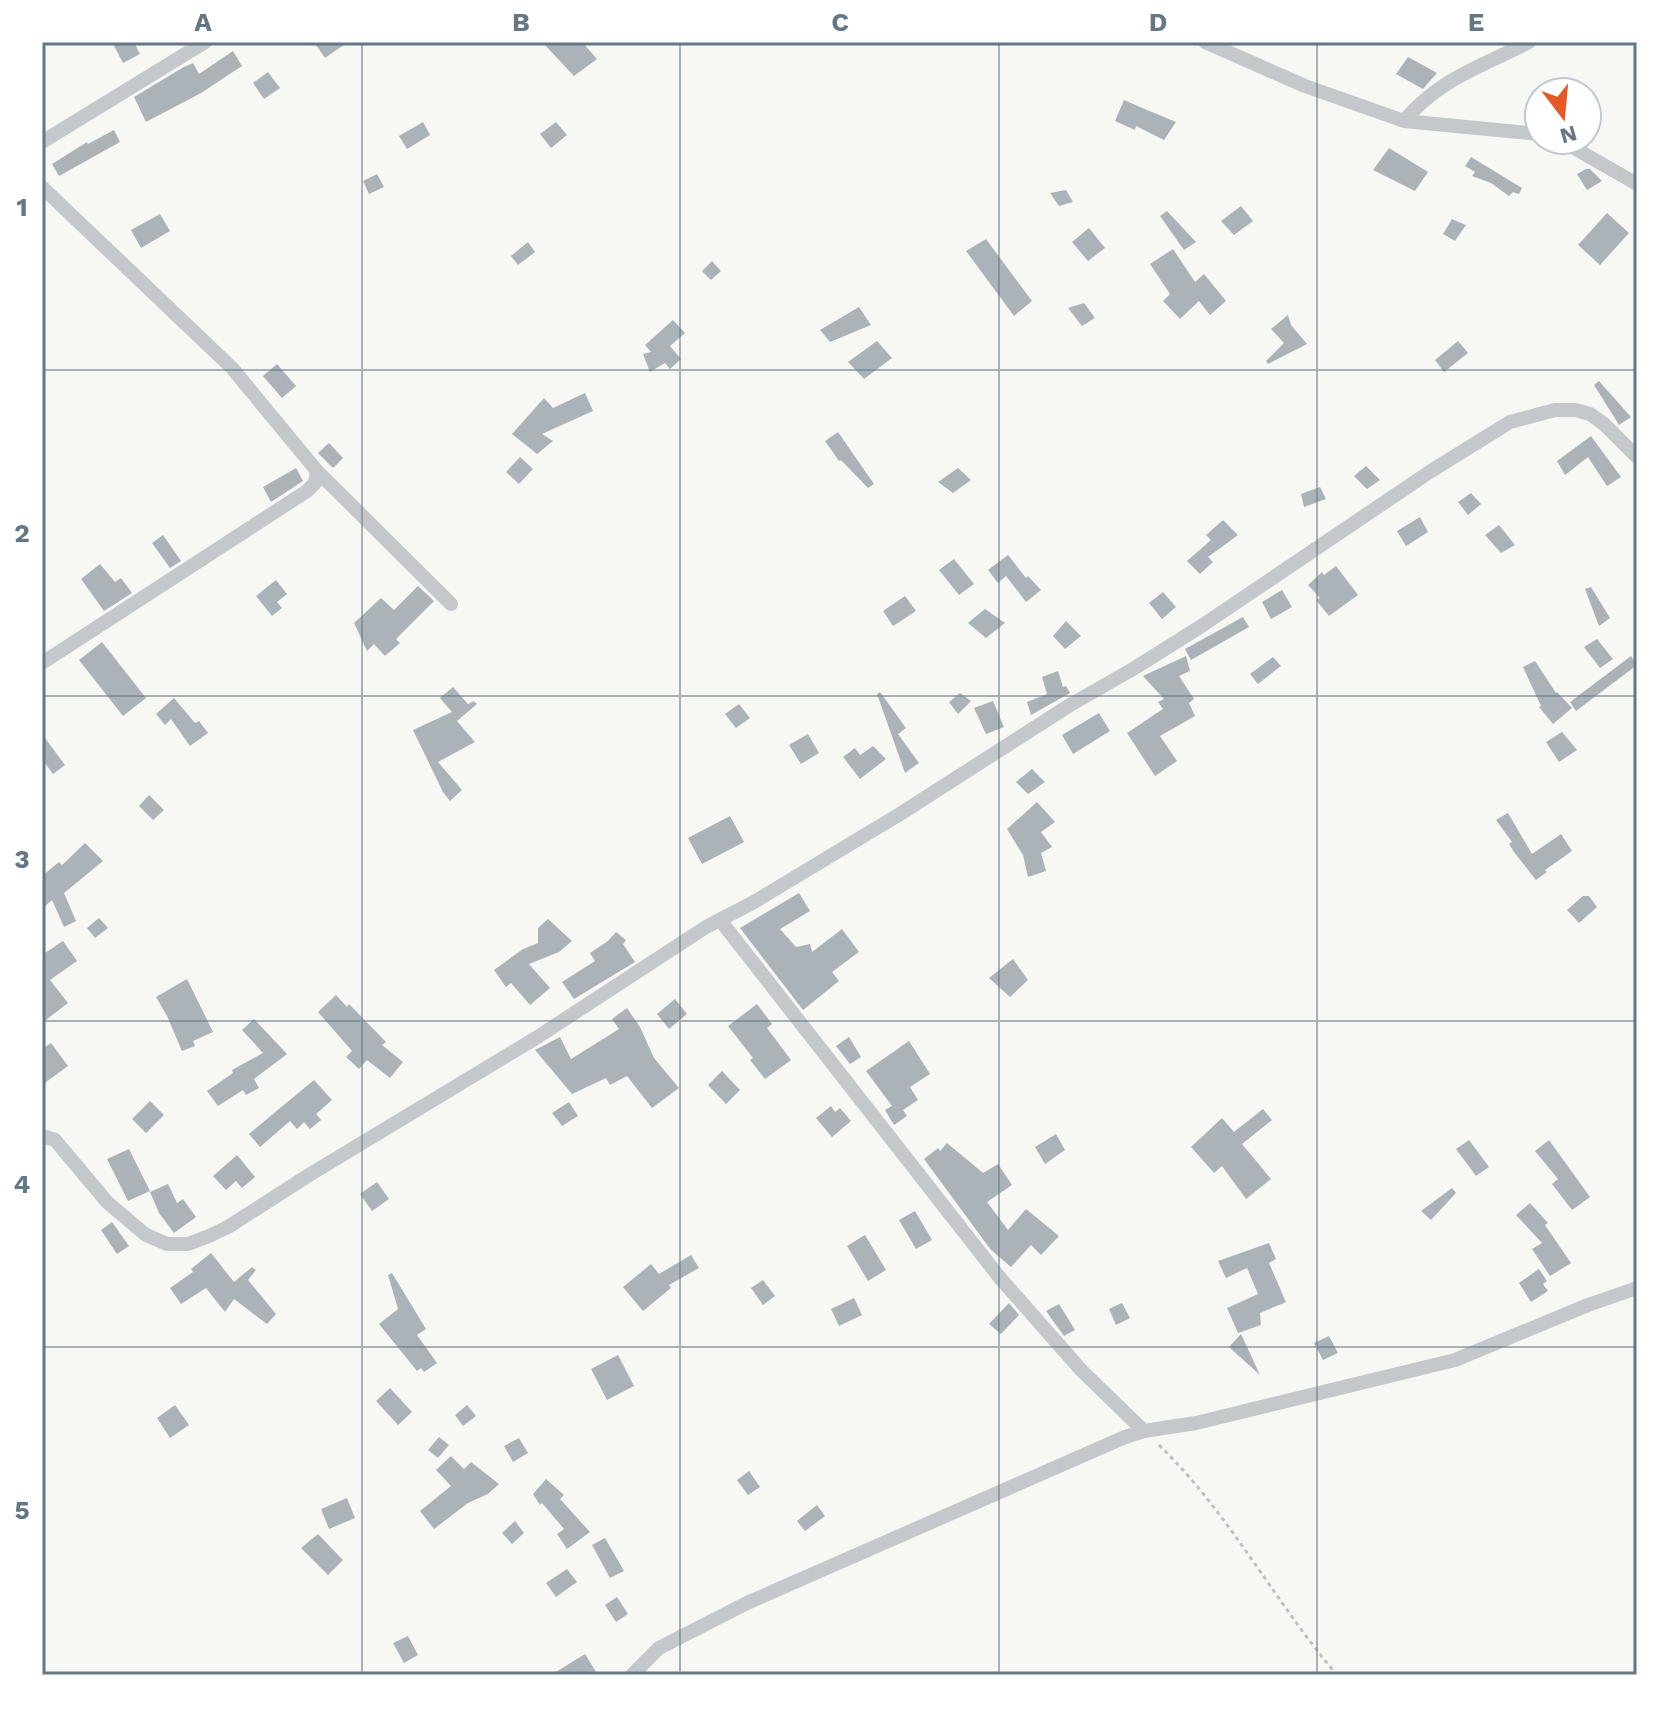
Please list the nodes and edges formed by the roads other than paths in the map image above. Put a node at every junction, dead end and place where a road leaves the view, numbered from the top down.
1 (205, 42) edge
2 (1205, 42) edge
3 (1529, 42) edge
4 (1404, 121) junction
5 (1523, 132) edge
6 (42, 142) edge
7 (1588, 156) edge
8 (1637, 184) edge
9 (42, 187) edge
10 (1637, 457) edge
11 (317, 471) junction
12 (451, 604) dead end
13 (42, 663) edge
14 (720, 920) junction
15 (42, 1136) edge
16 (1637, 1288) edge
17 (1144, 1431) junction
18 (632, 1675) edge

1 - 6 street
2 - 4 street
3 - 4 street
4 - 5 street
7 - 8 street
9 - 11 street
10 - 14 street
11 - 12 street
11 - 13 street
14 - 15 street
14 - 17 street
16 - 17 street
17 - 18 street

